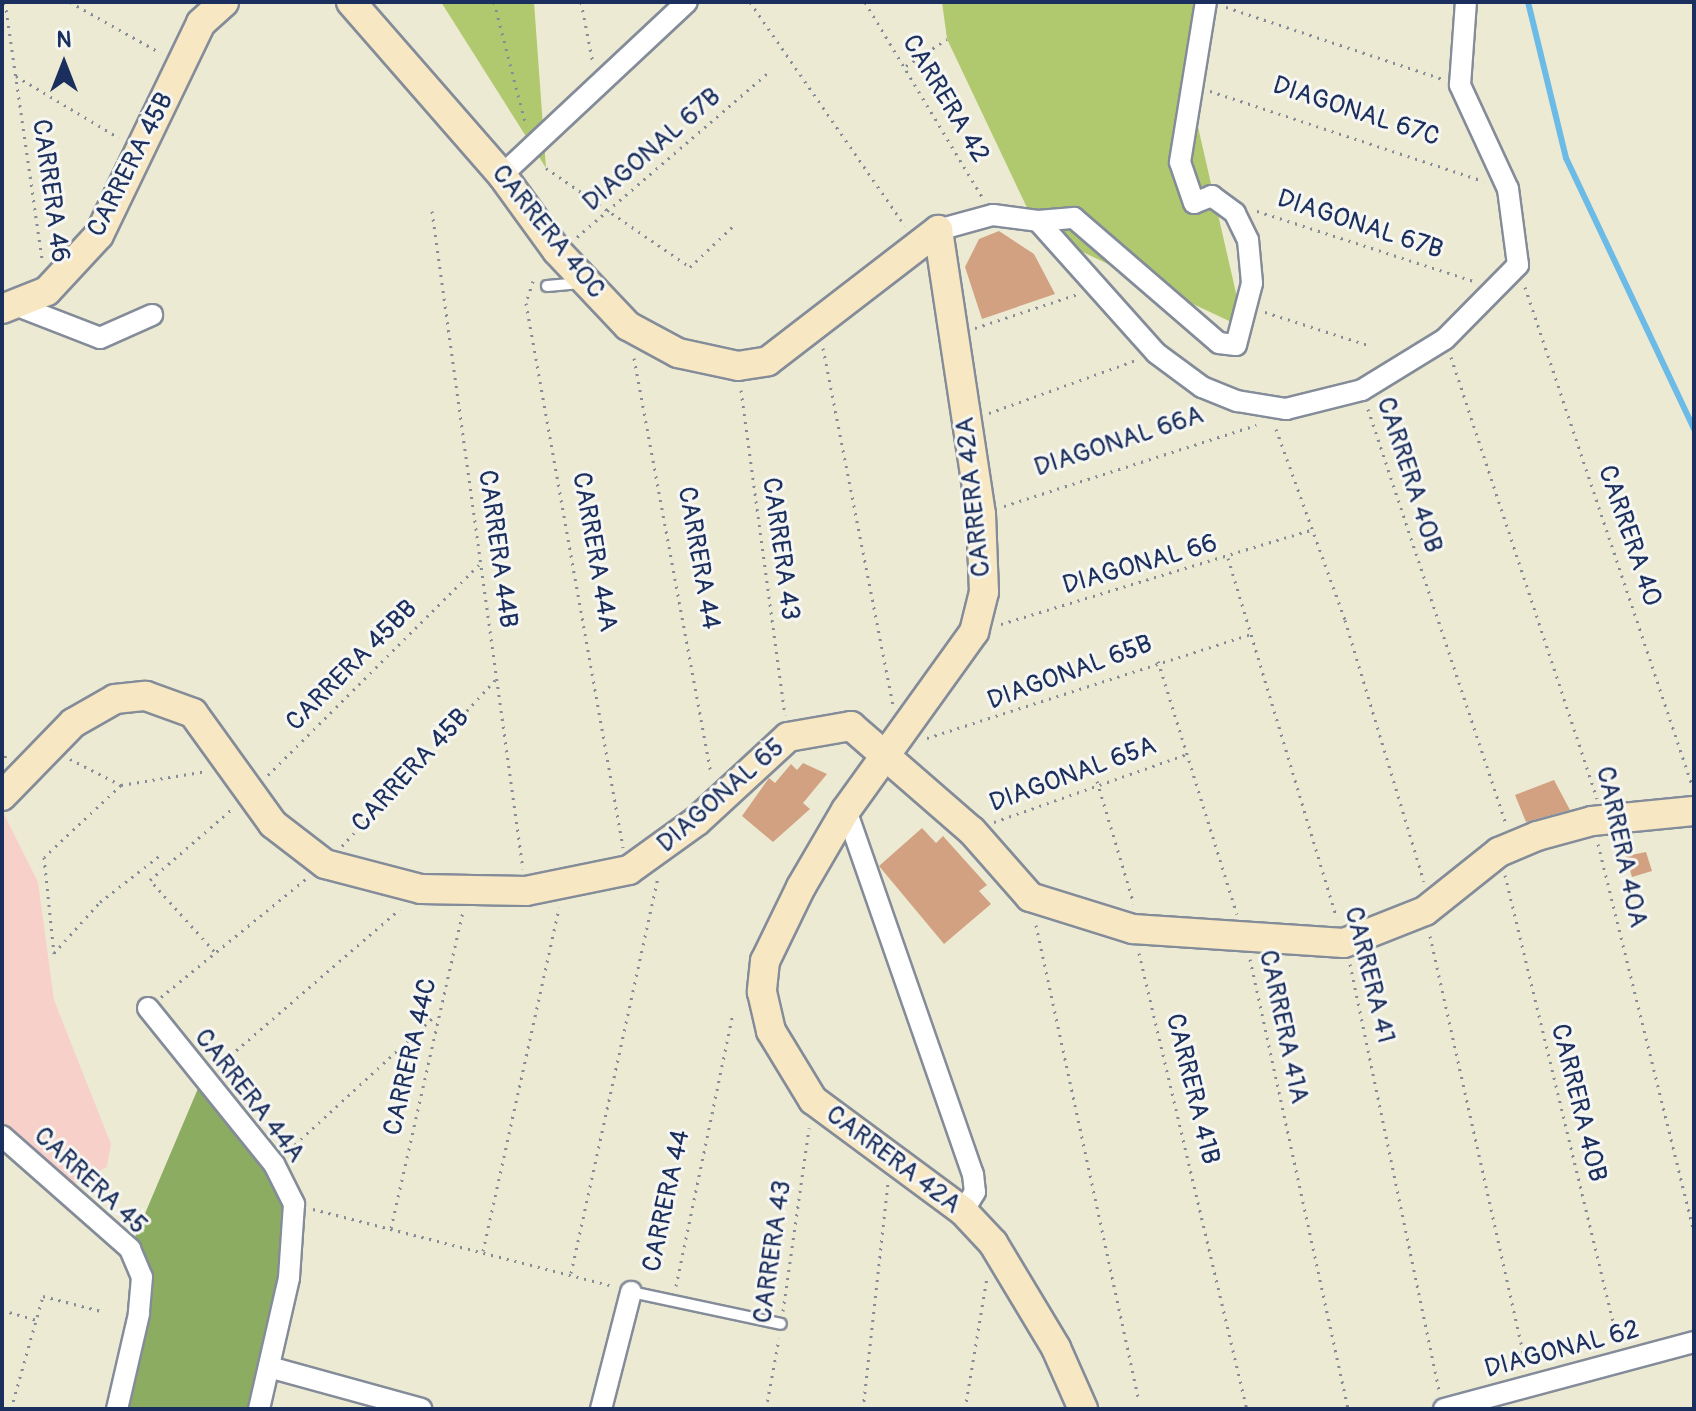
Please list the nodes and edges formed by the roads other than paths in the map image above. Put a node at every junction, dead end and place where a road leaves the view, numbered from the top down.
1 (224, 2) edge
2 (351, 2) edge
3 (687, 2) edge
4 (1208, 2) edge
5 (1466, 2) edge
6 (200, 12) edge
7 (502, 175) junction
8 (1038, 221) junction
9 (927, 236) junction
10 (588, 284) junction
11 (547, 286) dead end
12 (8, 307) edge
13 (152, 315) dead end
14 (893, 749) junction
15 (2, 796) edge
16 (846, 810) junction
17 (1693, 811) edge
18 (148, 1008) road end
19 (2, 1136) edge
20 (963, 1211) junction
21 (631, 1292) joint
22 (781, 1324) road end
23 (1694, 1342) edge
24 (269, 1367) junction
25 (1442, 1401) edge
26 (117, 1409) edge
27 (259, 1409) edge
28 (421, 1409) edge
29 (601, 1409) edge
30 (1083, 1409) edge

1 - 6 street, CARRERA 45B
2 - 7 street, CARRERA 40C
3 - 7 street
4 - 8 street, CARRERA 40C
5 - 8 street
6 - 12 street, CARRERA 45B
7 - 10 street, CARRERA 40C
8 - 9 street, CARRERA 40C
9 - 10 street, CARRERA 40C
9 - 14 street, CARRERA 42A
10 - 11 lane
12 - 13 street
14 - 15 street, DIAGONAL 65
14 - 16 street, CARRERA 42A
14 - 17 street, DIAGONAL 65
16 - 20 street
16 - 20 street, CARRERA 42A
18 - 24 street, CARRERA 44A
19 - 26 street, CARRERA 45
20 - 30 street, CARRERA 42A
21 - 22 lane
21 - 29 street, CARRERA 44
23 - 25 street, DIAGONAL 62
24 - 27 street, CARRERA 44A
24 - 28 street

